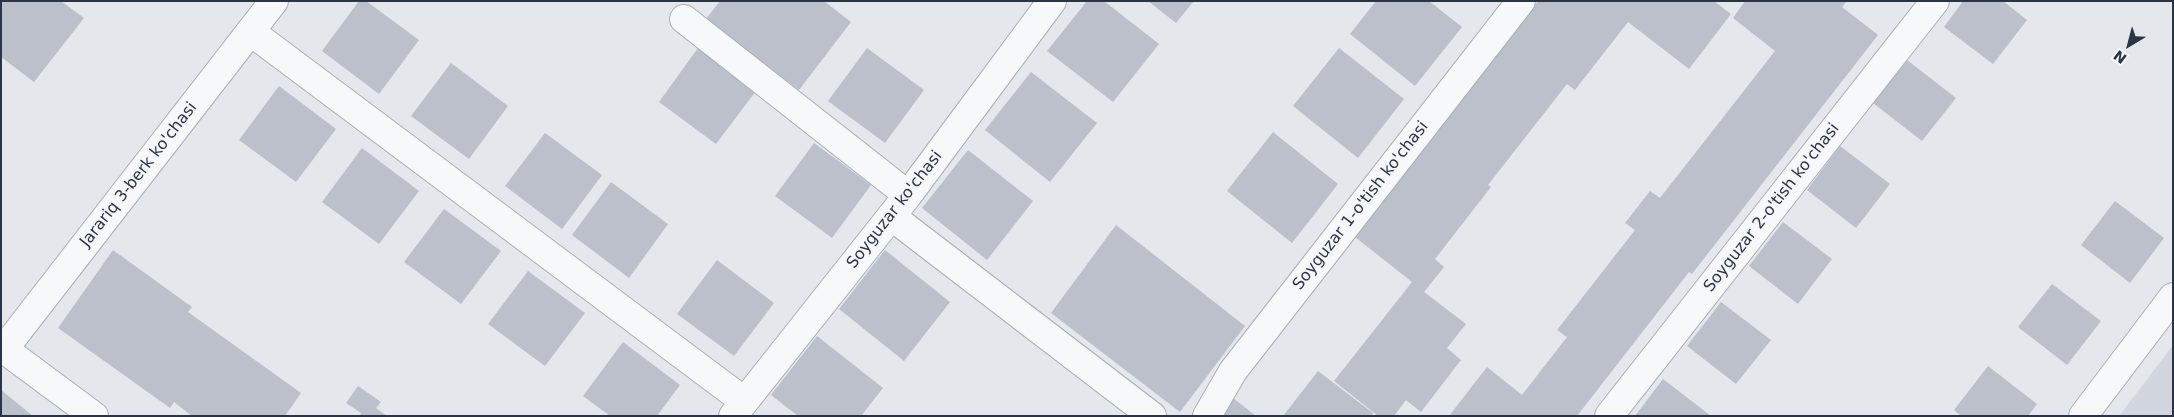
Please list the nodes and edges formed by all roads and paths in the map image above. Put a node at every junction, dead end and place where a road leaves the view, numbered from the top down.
1 (274, 1) edge
2 (1052, 1) edge
3 (1521, 1) edge
4 (1935, 1) edge
5 (684, 18) dead end
6 (251, 32) junction
7 (908, 195) junction
8 (891, 216) junction
9 (2173, 297) edge
10 (3, 348) edge
11 (739, 408) edge
12 (94, 416) edge
13 (1152, 416) edge
14 (1207, 416) edge
15 (1609, 416) edge
16 (2083, 416) edge

1 - 6 street, Jarariq 3-berk ko'chasi
2 - 7 street, Soyguzar ko'chasi
3 - 14 street, Soyguzar 1-o'tish ko'chasi
4 - 15 street, Soyguzar 2-o'tish ko'chasi
5 - 7 street
6 - 10 street, Jarariq 3-berk ko'chasi
6 - 11 street
7 - 8 street, Soyguzar ko'chasi
8 - 11 street, Soyguzar ko'chasi
8 - 13 street
9 - 16 street
10 - 12 street

